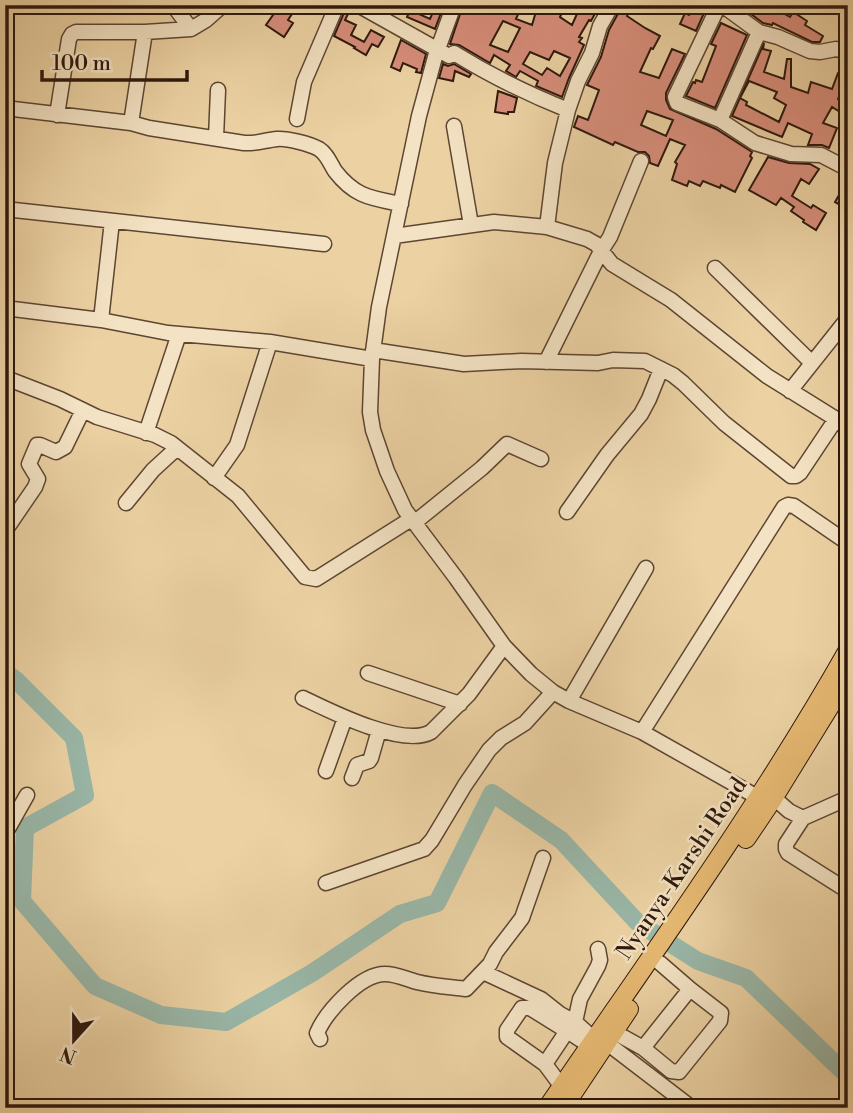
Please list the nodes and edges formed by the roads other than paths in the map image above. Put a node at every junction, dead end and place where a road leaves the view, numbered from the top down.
1 (173, 5) edge
2 (223, 5) edge
3 (337, 5) edge
4 (358, 5) edge
5 (454, 5) edge
6 (612, 5) edge
7 (720, 5) edge
8 (191, 29) junction
9 (145, 32) junction
10 (759, 32) junction
11 (439, 51) junction
12 (848, 52) edge
13 (218, 90) dead end
14 (5, 108) edge
15 (568, 110) junction
16 (57, 115) junction
17 (297, 119) dead end
18 (720, 120) junction
19 (131, 123) junction
20 (454, 126) dead end
21 (216, 138) junction
22 (642, 161) dead end
23 (848, 169) edge
24 (401, 204) junction
25 (5, 209) edge
26 (111, 221) junction
27 (471, 225) junction
28 (547, 227) junction
29 (394, 236) junction
30 (324, 244) dead end
31 (601, 251) junction
32 (715, 268) dead end
33 (5, 308) edge
34 (848, 318) edge
35 (102, 320) junction
36 (179, 334) junction
37 (270, 342) junction
38 (373, 354) junction
39 (546, 362) junction
40 (812, 363) junction
41 (661, 369) junction
42 (11, 380) dead end
43 (790, 391) junction
44 (83, 410) junction
45 (842, 424) edge
46 (146, 433) junction
47 (177, 448) junction
48 (541, 460) dead end
49 (214, 478) junction
50 (126, 503) dead end
51 (567, 512) dead end
52 (412, 521) junction
53 (5, 531) edge
54 (848, 543) edge
55 (646, 568) dead end
56 (504, 646) junction
57 (848, 650) edge
58 (368, 673) dead end
59 (848, 677) edge
60 (553, 692) junction
61 (303, 698) dead end
62 (569, 701) junction
63 (460, 704) junction
64 (345, 718) junction
65 (379, 730) junction
66 (642, 732) junction
67 (326, 771) dead end
68 (352, 778) dead end
69 (27, 795) dead end
70 (766, 798) junction
71 (848, 798) edge
72 (803, 818) junction
73 (5, 834) edge
74 (543, 858) dead end
75 (326, 883) dead end
76 (848, 891) edge
77 (598, 949) dead end
78 (660, 963) junction
79 (483, 972) junction
80 (690, 989) junction
81 (571, 1026) junction
82 (320, 1039) dead end
83 (601, 1040) junction
84 (643, 1048) junction
85 (545, 1064) junction
86 (562, 1087) junction
87 (547, 1108) edge
88 (563, 1108) edge
89 (692, 1108) edge

1 - 8 street
2 - 8 street
3 - 17 street
4 - 11 street
5 - 11 street
6 - 15 street
7 - 10 street
7 - 18 street
8 - 9 street
9 - 16 street
9 - 19 street
10 - 12 street
10 - 18 street
11 - 15 street
11 - 24 street
13 - 21 street
14 - 16 street
15 - 28 street
16 - 19 street
18 - 23 street
19 - 21 street
20 - 27 street
21 - 24 street
22 - 31 street
24 - 29 street
25 - 26 street
26 - 30 street
26 - 35 street
27 - 28 street
27 - 29 street
28 - 31 street
29 - 38 street
31 - 39 street
31 - 43 street
32 - 40 street
33 - 35 street
34 - 40 street
35 - 36 street
36 - 37 street
36 - 46 street
37 - 38 street
37 - 49 street
38 - 39 street
38 - 52 street
39 - 41 street
40 - 43 street
41 - 45 street
41 - 51 street
42 - 44 street
43 - 45 street
44 - 46 street
44 - 53 street
46 - 47 street
47 - 49 street
47 - 50 street
48 - 52 street
49 - 52 street
52 - 56 street
54 - 66 street
55 - 62 street
56 - 60 street
56 - 63 street
57 - 70 main road, Nyanya-Karshi Road
58 - 63 street
59 - 70 main road, Nyanya-Karshi Road
60 - 62 street
60 - 75 street
61 - 64 street
62 - 66 street
63 - 65 street
64 - 65 street
64 - 67 street
65 - 68 street
66 - 70 street
69 - 73 street
70 - 72 street
70 - 78 main road, Nyanya-Karshi Road
70 - 83 main road, Nyanya-Karshi Road
71 - 72 street
72 - 76 street
74 - 79 street
77 - 81 street
78 - 80 street
78 - 83 main road, Nyanya-Karshi Road
79 - 81 street
79 - 82 street
80 - 84 street
80 - 84 street
81 - 83 street
81 - 85 street
81 - 85 street
83 - 84 street
83 - 86 main road, Nyanya-Karshi Road
83 - 88 main road, Nyanya-Karshi Road
83 - 89 street
85 - 86 street
86 - 87 main road, Nyanya-Karshi Road

